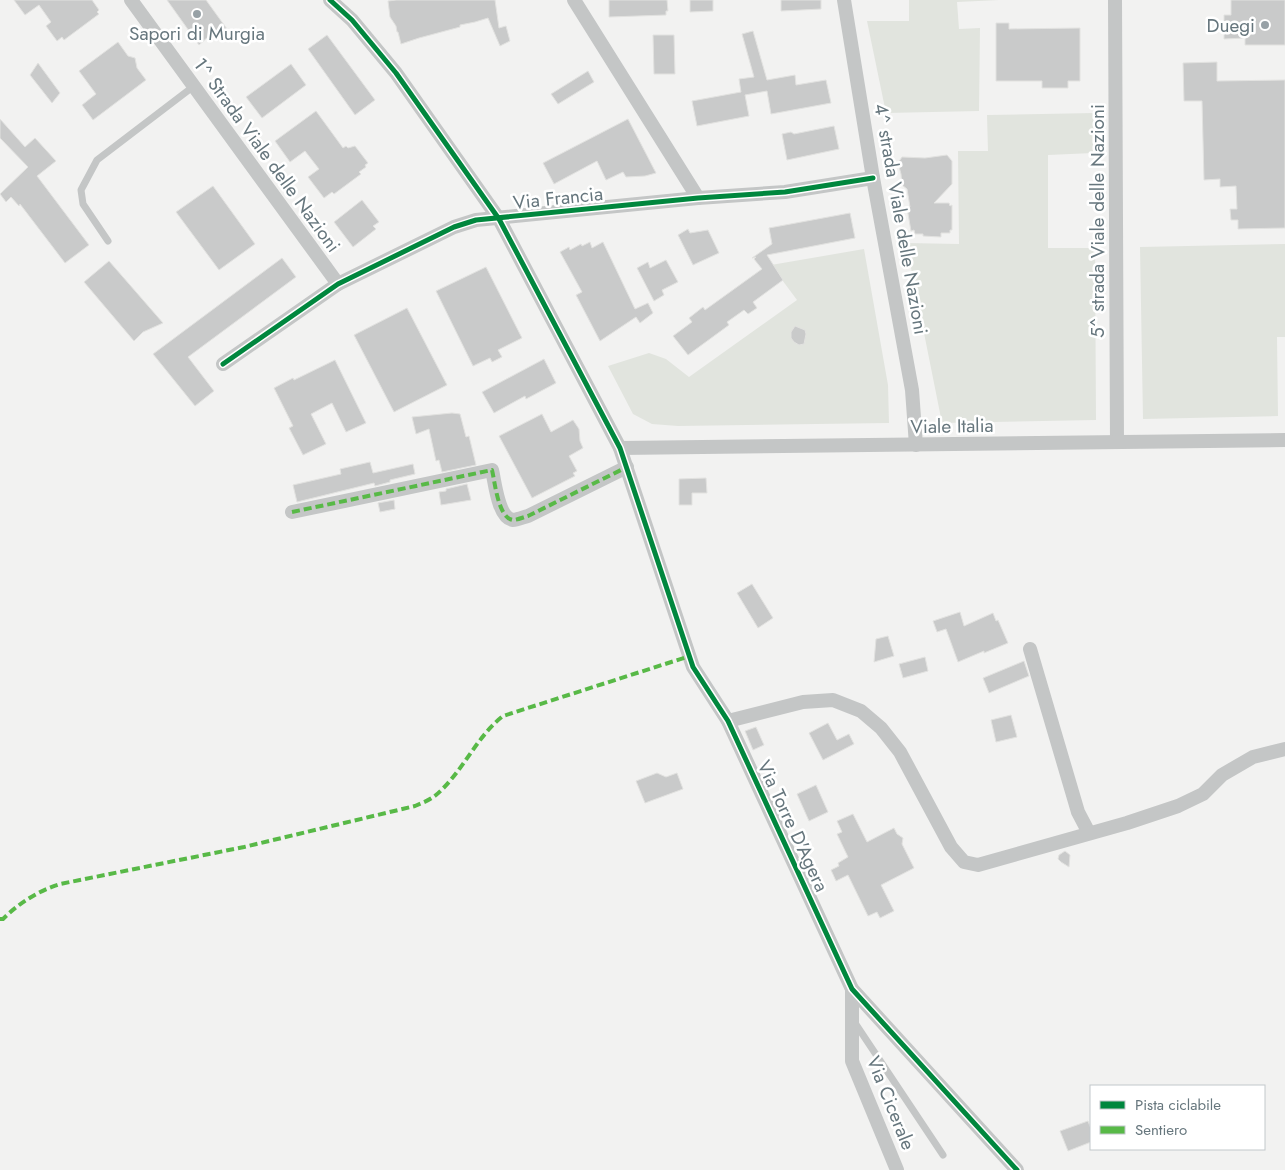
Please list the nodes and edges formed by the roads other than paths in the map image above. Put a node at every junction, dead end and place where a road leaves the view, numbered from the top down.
1 (131, 0) edge
2 (330, 0) edge
3 (344, 0) edge
4 (574, 0) edge
5 (844, 0) edge
6 (1115, 0) edge
7 (352, 20) junction
8 (194, 86) junction
9 (873, 178) junction
10 (698, 198) junction
11 (499, 219) junction
12 (108, 241) dead end
13 (338, 284) junction
14 (223, 364) dead end
15 (1285, 440) edge
16 (1117, 442) junction
17 (916, 445) junction
18 (620, 448) junction
19 (626, 467) junction
20 (292, 512) dead end
21 (1030, 649) dead end
22 (728, 721) junction
23 (1285, 749) edge
24 (1089, 833) junction
25 (852, 989) junction
26 (852, 1018) junction
27 (944, 1154) dead end
28 (898, 1170) edge
29 (1017, 1170) edge

1 - 8 street, 1^ Strada Viale delle Nazioni
2 - 7 street
3 - 7 street
4 - 10 street
5 - 9 street, 4^ strada Viale delle Nazioni
6 - 16 street, 5^ strada Viale delle Nazioni
7 - 11 street, Via Torre D'Agera
8 - 12 lane
8 - 13 street, 1^ Strada Viale delle Nazioni
9 - 10 street, Via Francia
9 - 17 street, 4^ strada Viale delle Nazioni
10 - 11 street, Via Francia
11 - 13 street, Via Francia
11 - 18 street, Via Torre D'Agera
13 - 14 street, Via Francia
15 - 16 street, Viale Italia
16 - 17 street, Viale Italia
17 - 18 street, Viale Italia
18 - 19 street, Via Torre D'Agera
19 - 20 street
19 - 22 street, Via Torre D'Agera
21 - 24 street
22 - 24 street
22 - 25 street, Via Torre D'Agera
23 - 24 street
25 - 26 street, Via Cicerale
25 - 29 street, Via Torre D'Agera
26 - 27 lane
26 - 28 street, Via Cicerale

